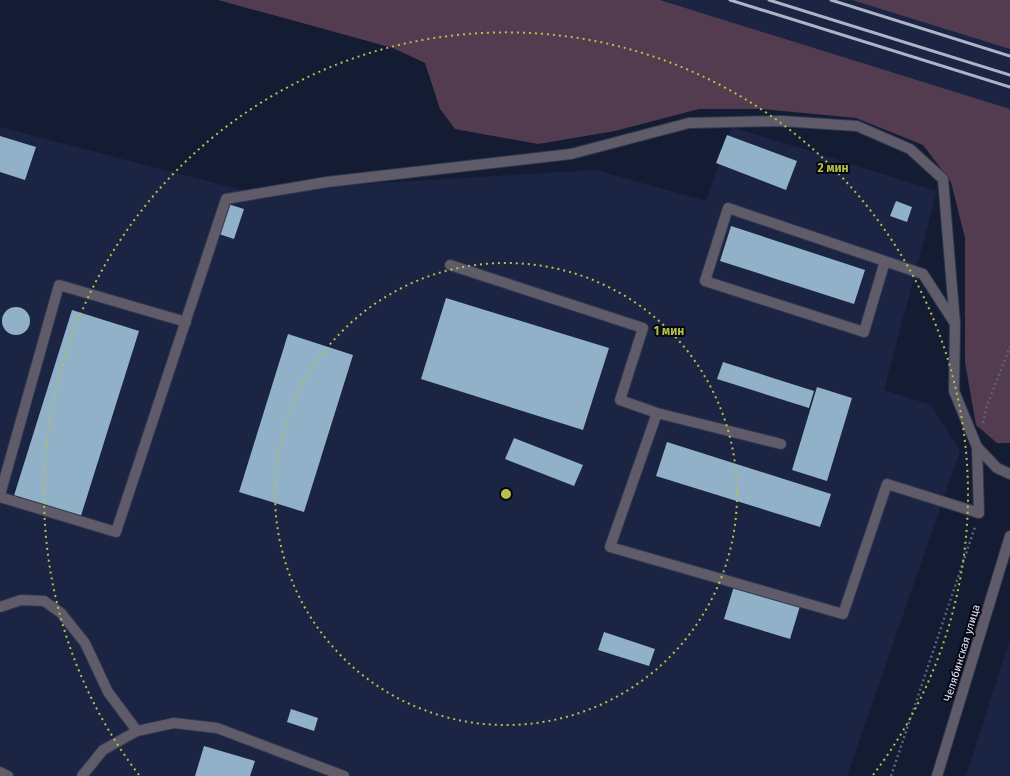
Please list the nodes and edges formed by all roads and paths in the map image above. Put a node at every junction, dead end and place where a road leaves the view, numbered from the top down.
1 (885, 260) junction
2 (450, 265) dead end
3 (186, 322) junction
4 (955, 324) junction
5 (1010, 347) edge
6 (657, 413) junction
7 (781, 444) dead end
8 (977, 447) junction
9 (1010, 474) edge
10 (0, 496) edge
11 (979, 513) junction
12 (1010, 536) edge
13 (0, 607) edge
14 (137, 731) junction
15 (0, 772) edge
16 (8, 776) edge
17 (82, 776) edge
18 (344, 776) edge
19 (892, 776) edge
20 (937, 776) edge

1 - 1 street
1 - 4 street
2 - 6 street
3 - 4 street
3 - 10 street
3 - 10 street
4 - 8 street
5 - 8 path
6 - 7 street
6 - 11 street
8 - 9 street
8 - 11 street
11 - 19 path
12 - 20 street, Челябинская улица
13 - 14 street
14 - 17 street
14 - 18 street
15 - 16 street

